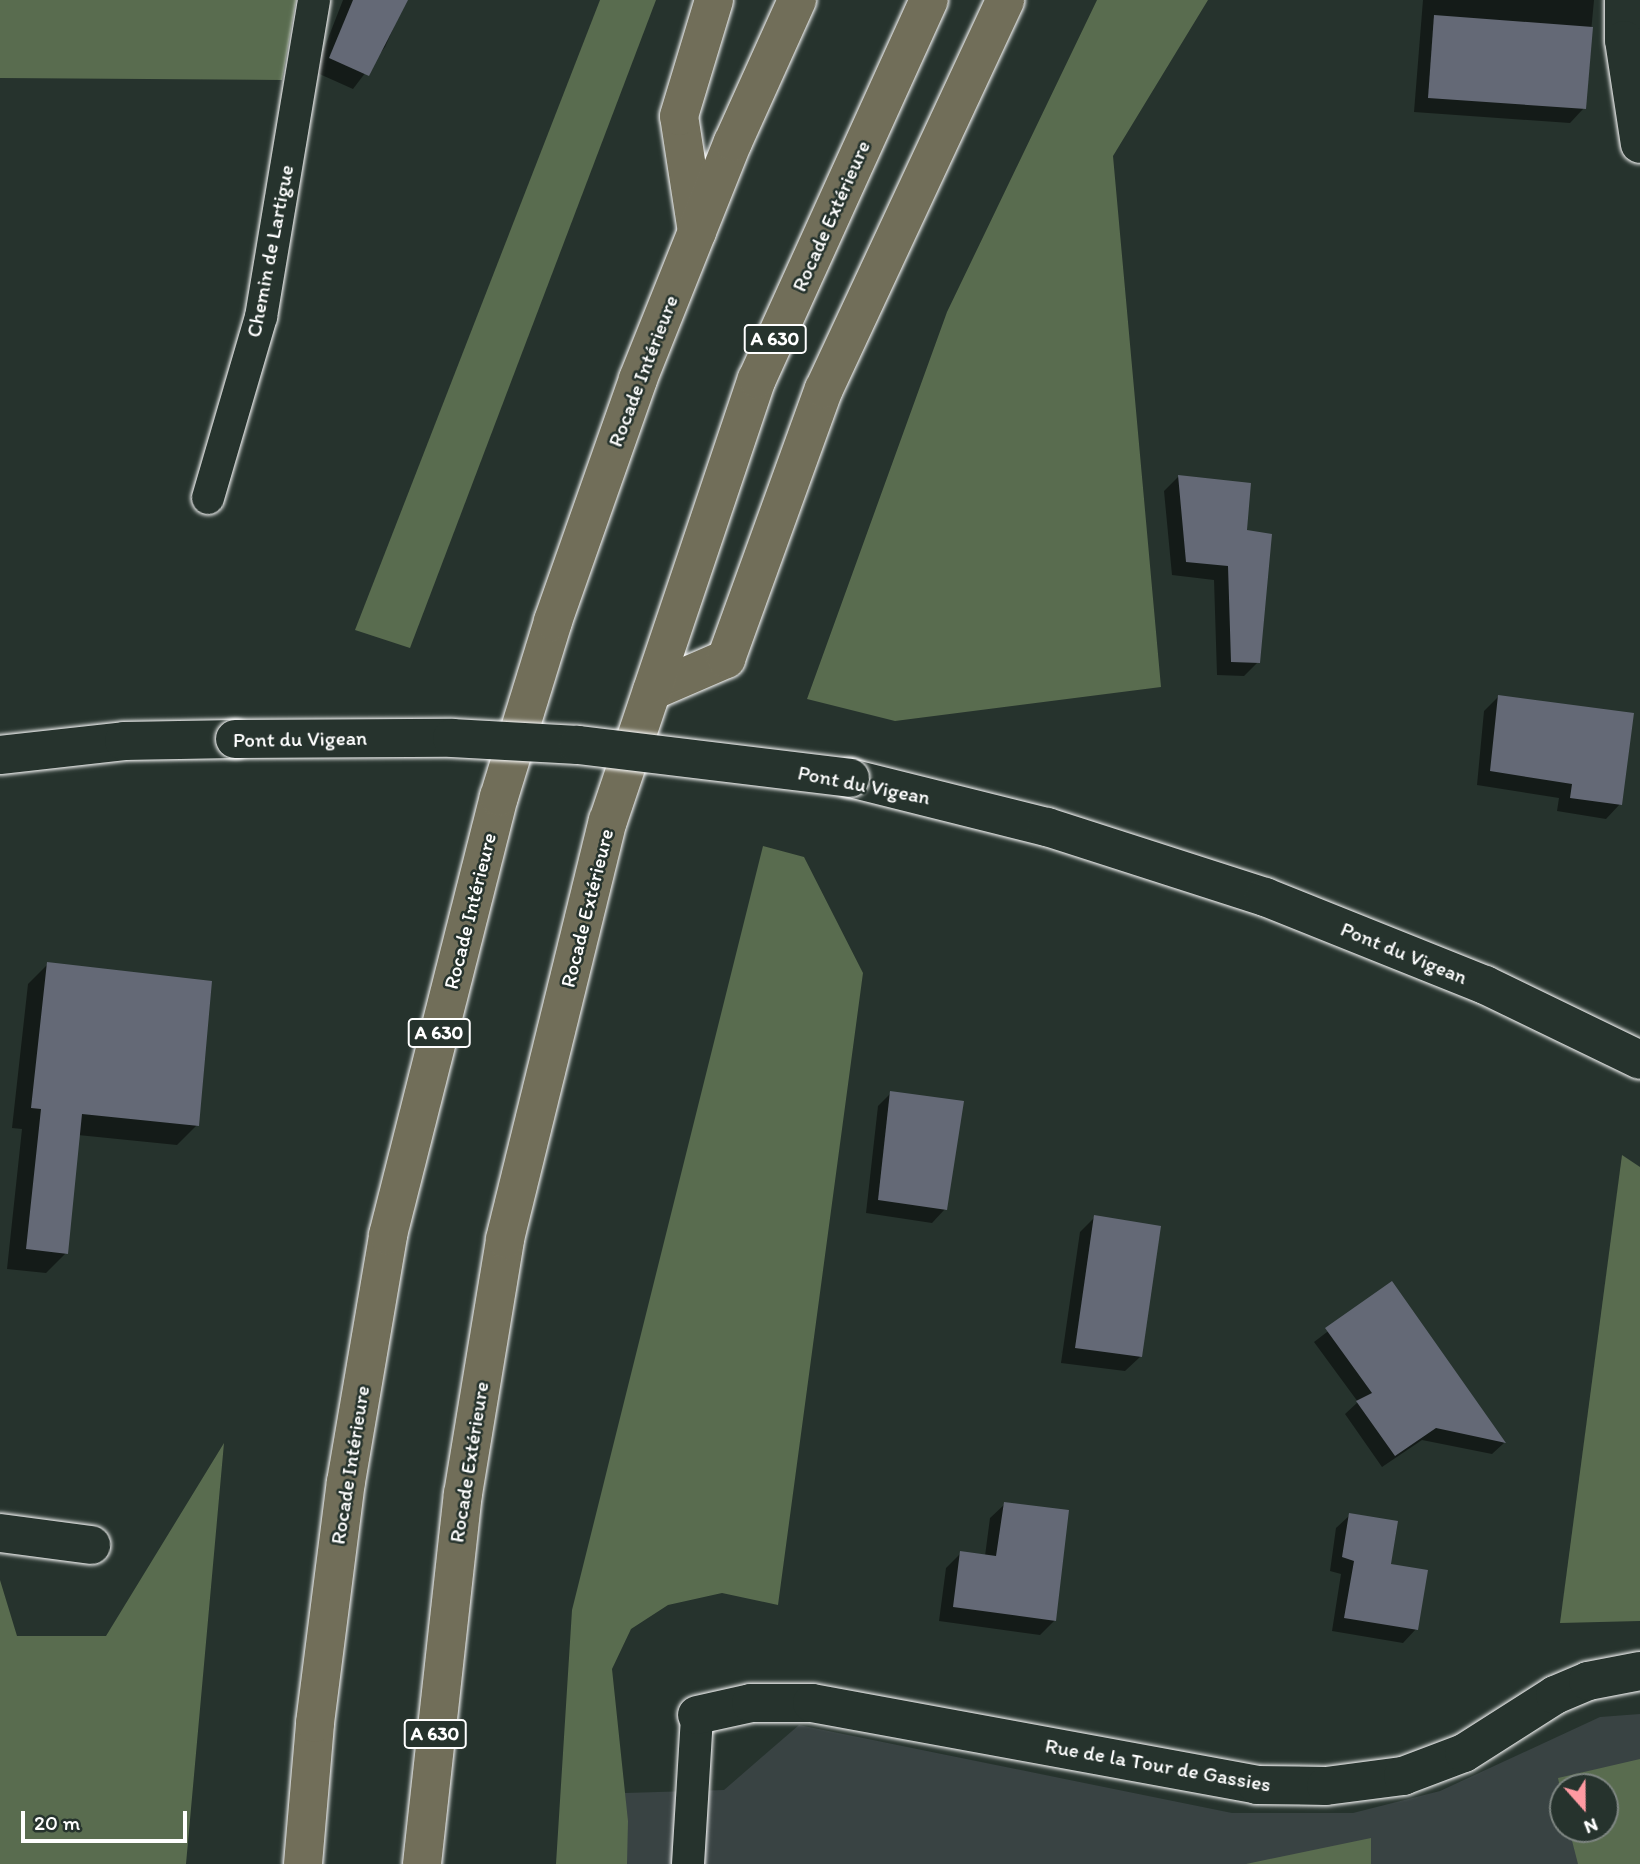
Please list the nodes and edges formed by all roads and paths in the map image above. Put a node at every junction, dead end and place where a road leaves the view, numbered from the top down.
1 (314, 0) edge
2 (714, 0) edge
3 (797, 0) edge
4 (929, 0) edge
5 (1005, 0) edge
6 (1624, 0) edge
7 (1640, 144) edge
8 (697, 232) junction
9 (208, 498) dead end
10 (652, 691) junction
11 (0, 755) edge
12 (1640, 1060) edge
13 (0, 1532) edge
14 (91, 1545) dead end
15 (1640, 1671) edge
16 (697, 1715) joint
17 (303, 1864) edge
18 (422, 1864) edge
19 (688, 1864) edge

1 - 9 lane, Chemin de Lartigue
2 - 8 highway
3 - 8 highway, Rocade Intérieure / A 630
4 - 10 highway, Rocade Extérieure / A 630
5 - 10 highway
6 - 7 street
8 - 17 highway, Rocade Intérieure / A 630
10 - 18 highway, Rocade Extérieure / A 630
11 - 12 street, Pont du Vigean, bridge
13 - 14 street
15 - 16 street, Rue de la Tour de Gassies
16 - 19 lane

